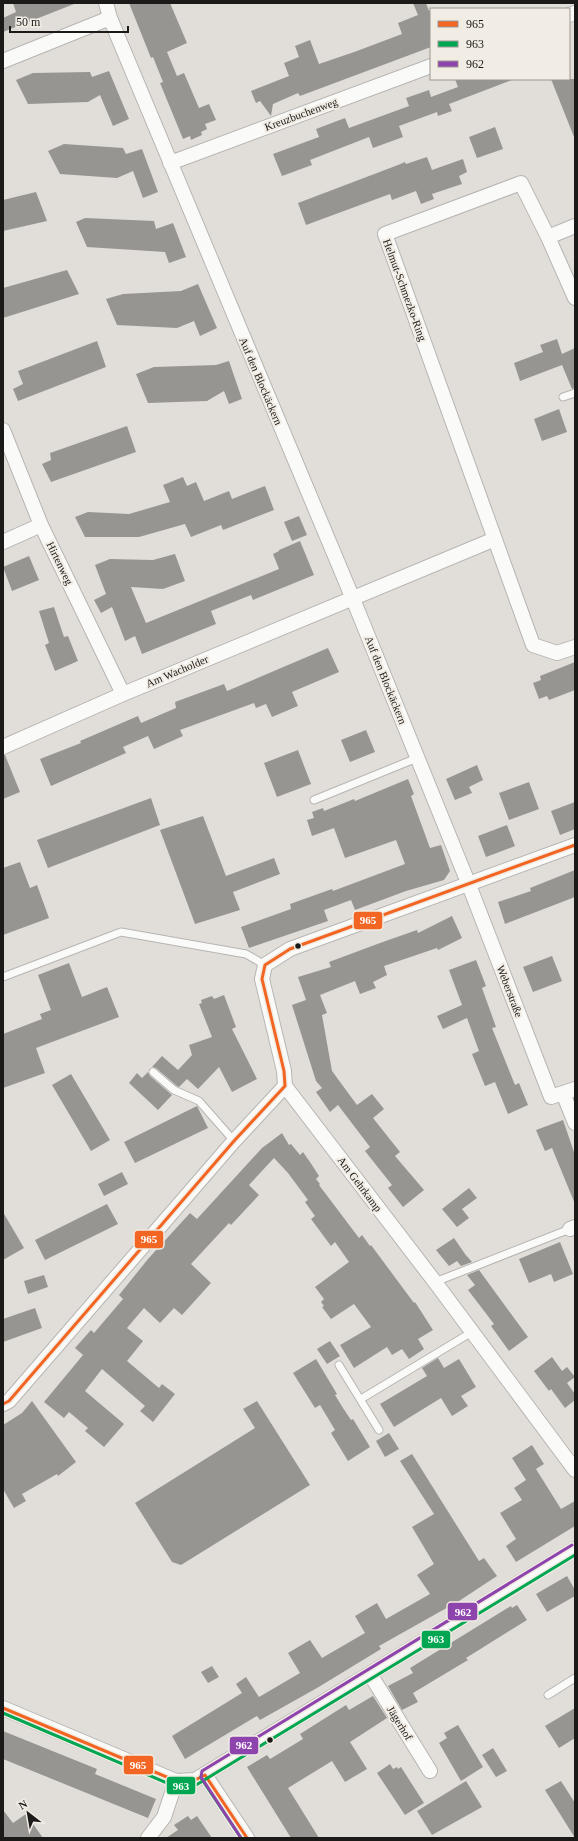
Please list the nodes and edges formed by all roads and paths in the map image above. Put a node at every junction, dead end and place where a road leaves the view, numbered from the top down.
1 (106, 3) edge
2 (110, 18) junction
3 (3, 61) edge
4 (430, 66) edge
5 (170, 163) junction
6 (575, 226) edge
7 (548, 237) junction
8 (575, 298) edge
9 (575, 393) edge
10 (563, 398) dead end
11 (3, 430) edge
12 (41, 525) junction
13 (495, 539) junction
14 (3, 542) edge
15 (353, 598) junction
16 (575, 647) edge
17 (123, 694) junction
18 (3, 747) edge
19 (418, 758) junction
20 (314, 800) dead end
21 (575, 845) edge
22 (469, 885) junction
23 (265, 965) junction
24 (3, 977) edge
25 (153, 1072) dead end
26 (285, 1086) junction
27 (563, 1093) edge
28 (575, 1123) edge
29 (234, 1140) junction
30 (572, 1228) edge
31 (435, 1282) junction
32 (472, 1332) junction
33 (339, 1365) dead end
34 (361, 1399) junction
35 (3, 1404) edge
36 (379, 1430) dead end
37 (575, 1470) edge
38 (575, 1549) edge
39 (370, 1674) junction
40 (575, 1678) edge
41 (548, 1695) dead end
42 (3, 1708) edge
43 (430, 1771) dead end
44 (204, 1775) junction
45 (176, 1781) junction
46 (148, 1838) edge
47 (248, 1838) edge

1 - 2 street, Auf den Blockäckern
2 - 3 street
2 - 5 street, Auf den Blockäckern
4 - 5 street, Kreuzbuchenweg
5 - 15 street, Auf den Blockäckern
6 - 7 street
7 - 8 street, Helmut-Schmezko-Ring
7 - 13 street, Helmut-Schmezko-Ring
9 - 10 lane
11 - 12 street, Hirtenweg
12 - 14 street
12 - 17 street, Hirtenweg
13 - 15 street
13 - 16 street, Helmut-Schmezko-Ring
15 - 17 street, Am Wacholder
15 - 19 street, Auf den Blockäckern
17 - 18 street, Am Wacholder
19 - 20 lane
19 - 22 street, Auf den Blockäckern
21 - 22 street
22 - 23 street
22 - 27 street, Weberstraße
23 - 24 lane
23 - 26 street
25 - 29 lane
26 - 29 street
26 - 31 street, Am Gehrkamp
27 - 28 street, Weberstraße
29 - 35 street
30 - 31 lane
31 - 32 street, Am Gehrkamp
32 - 34 lane
32 - 37 street, Am Gehrkamp
33 - 34 lane
34 - 36 lane
38 - 39 street
39 - 43 street, Jägerhof
39 - 44 street
40 - 41 lane
42 - 45 street
44 - 45 street
44 - 47 street
45 - 46 street

